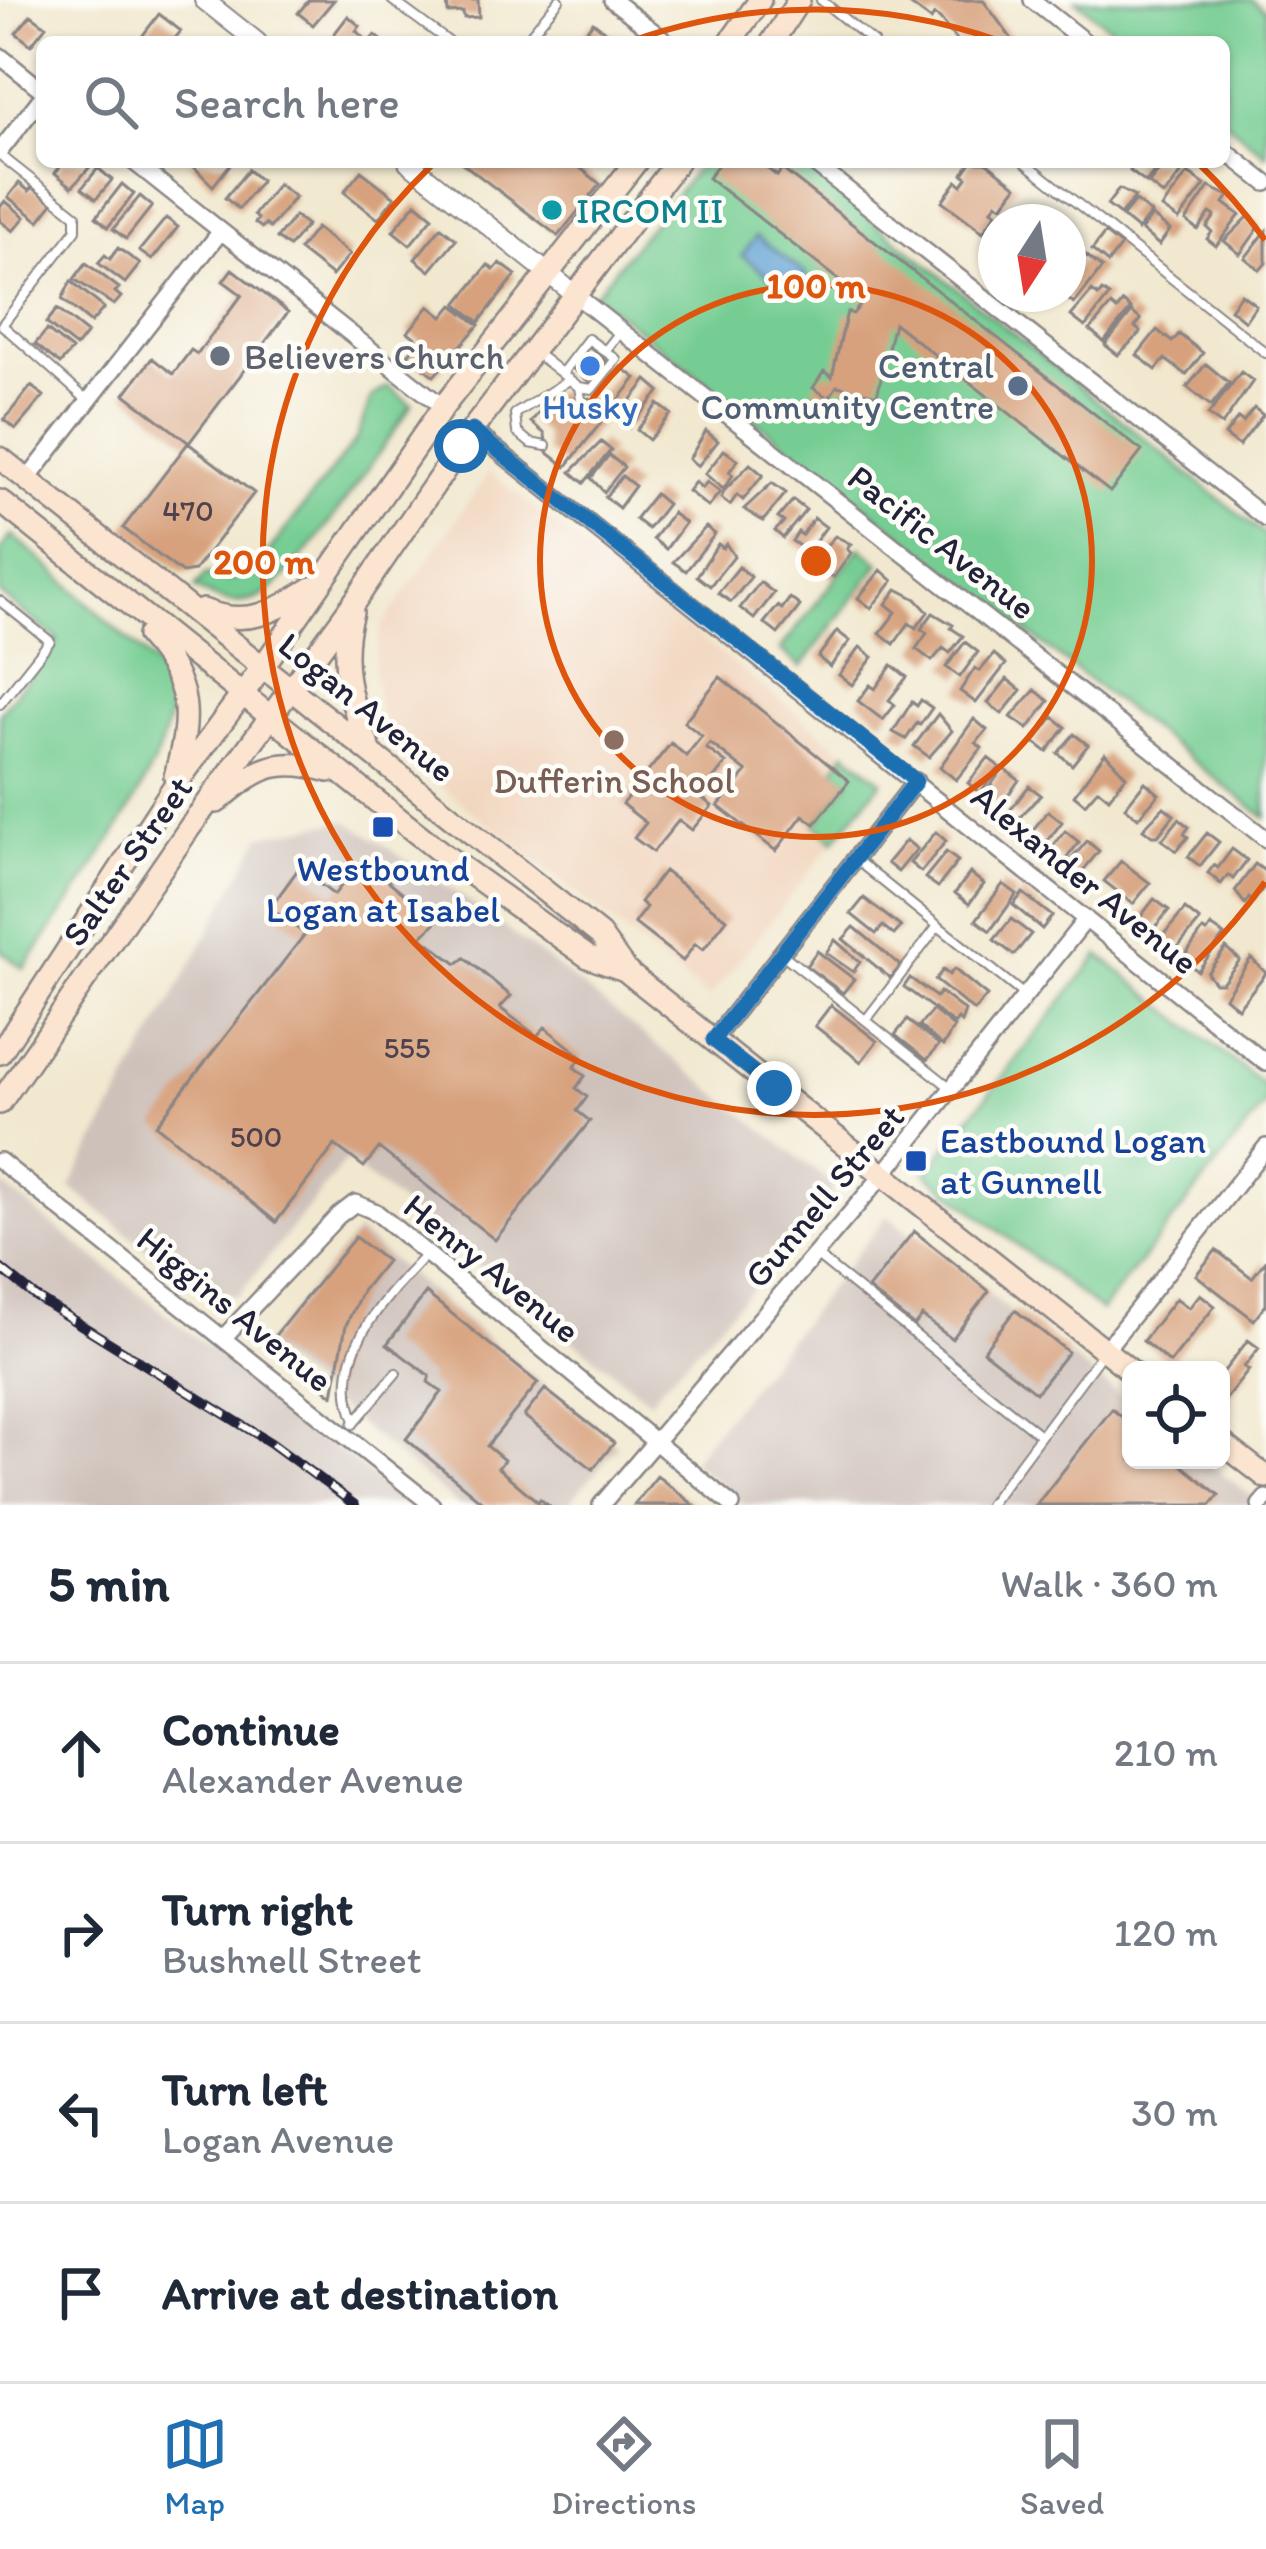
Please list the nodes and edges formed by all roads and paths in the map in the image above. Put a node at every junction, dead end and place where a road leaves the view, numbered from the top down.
1 (204, 0) edge
2 (392, 0) edge
3 (559, 0) edge
4 (612, 0) edge
5 (760, 0) edge
6 (799, 0) edge
7 (820, 0) edge
8 (1032, 0) edge
9 (249, 36) edge
10 (441, 36) edge
11 (529, 36) edge
12 (659, 36) edge
13 (734, 36) edge
14 (776, 36) edge
15 (866, 36) edge
16 (1077, 36) edge
17 (0, 56) edge
18 (36, 88) edge
19 (36, 102) edge
20 (0, 153) edge
21 (1230, 155) edge
22 (142, 168) edge
23 (424, 168) edge
24 (631, 168) edge
25 (672, 168) edge
26 (820, 168) edge
27 (1033, 168) edge
28 (1266, 183) edge
29 (221, 231) junction
30 (550, 274) junction
31 (573, 293) junction
32 (620, 331) junction
33 (531, 349) junction
34 (605, 351) junction
35 (1266, 353) edge
36 (565, 376) junction
37 (579, 387) junction
38 (581, 399) dead end
39 (88, 401) junction
40 (443, 406) junction
41 (472, 430) junction
42 (546, 446) dead end
43 (0, 458) edge
44 (27, 480) junction
45 (1, 506) edge
46 (1266, 519) edge
47 (98, 583) junction
48 (318, 585) junction
49 (180, 600) junction
50 (355, 601) junction
51 (0, 602) edge
52 (264, 665) junction
53 (292, 689) junction
54 (242, 696) junction
55 (0, 704) edge
56 (270, 718) junction
57 (372, 756) junction
58 (341, 774) junction
59 (916, 781) junction
60 (172, 788) junction
61 (190, 827) junction
62 (1266, 838) edge
63 (855, 859) junction
64 (1086, 919) junction
65 (938, 926) junction
66 (781, 953) junction
67 (626, 970) junction
68 (1025, 996) junction
69 (866, 1020) junction
70 (713, 1040) junction
71 (4, 1047) edge
72 (1266, 1063) edge
73 (952, 1088) junction
74 (0, 1103) edge
75 (1266, 1147) edge
76 (0, 1161) edge
77 (883, 1175) junction
78 (427, 1254) junction
79 (815, 1255) junction
80 (224, 1337) junction
81 (1105, 1350) junction
82 (1122, 1364) edge
83 (396, 1373) dead end
84 (350, 1428) junction
85 (1040, 1435) junction
86 (653, 1439) junction
87 (1230, 1449) edge
88 (1266, 1477) edge
89 (1266, 1498) edge
90 (432, 1505) edge
91 (601, 1505) edge
92 (732, 1505) edge
93 (989, 1505) edge
94 (1260, 1505) edge

1 - 9 street
2 - 10 lane
3 - 11 lane
4 - 12 street
5 - 13 main road
6 - 14 main road
7 - 15 lane
8 - 16 street
17 - 18 street
19 - 20 street
20 - 39 lane
21 - 28 street
22 - 29 street
23 - 30 street, Pacific Avenue
24 - 30 main road, Salter Street
25 - 31 main road, Salter Street
26 - 46 street
27 - 35 lane
29 - 39 street
29 - 40 street
30 - 31 street, Pacific Avenue
30 - 40 main road, Salter Street
31 - 32 street, Pacific Avenue
31 - 33 main road, Salter Street
32 - 34 lane
32 - 62 street, Pacific Avenue
33 - 36 lane
33 - 41 main road, Salter Street
34 - 36 lane
34 - 37 lane
36 - 37 lane
36 - 42 lane
37 - 38 lane
39 - 44 street
40 - 48 main road, Salter Street
41 - 50 main road, Salter Street
41 - 59 street, Alexander Avenue
43 - 44 main road, Logan Avenue
44 - 49 main road, Logan Avenue
45 - 47 main road, Logan Avenue
47 - 54 main road, Logan Avenue
47 - 60 main road
48 - 49 main road
48 - 52 main road, Salter Street
49 - 52 main road, Logan Avenue
50 - 53 main road, Salter Street
50 - 57 main road
51 - 55 lane
52 - 53 main road, Logan Avenue
52 - 54 main road, Salter Street
53 - 56 main road, Salter Street
53 - 57 main road, Logan Avenue
54 - 56 main road, Logan Avenue
54 - 60 main road, Salter Street
56 - 58 main road, Logan Avenue
56 - 61 main road, Salter Street
57 - 67 main road, Logan Avenue
58 - 61 main road
58 - 67 main road, Logan Avenue
59 - 63 street
59 - 64 street, Alexander Avenue
60 - 71 main road, Salter Street
61 - 74 main road, Salter Street
63 - 65 lane
63 - 66 street
64 - 68 street, Gunnell Street
64 - 72 street, Alexander Avenue
65 - 68 lane
65 - 69 lane
66 - 69 lane
66 - 70 street
67 - 70 main road, Logan Avenue
68 - 73 street, Gunnell Street
69 - 73 lane
70 - 77 main road, Logan Avenue
73 - 77 street, Gunnell Street
75 - 81 street
76 - 80 street, Higgins Avenue
77 - 79 street, Gunnell Street
77 - 81 main road, Logan Avenue
78 - 80 street, Henry Avenue
78 - 84 lane
78 - 86 street, Henry Avenue
79 - 85 lane
79 - 86 street, Gunnell Street
80 - 84 street, Higgins Avenue
81 - 82 main road, Logan Avenue
81 - 85 lane
83 - 84 lane
84 - 90 street, Higgins Avenue
85 - 93 lane
86 - 91 street, Gunnell Street
86 - 92 street, Henry Avenue
87 - 88 main road
89 - 94 street

